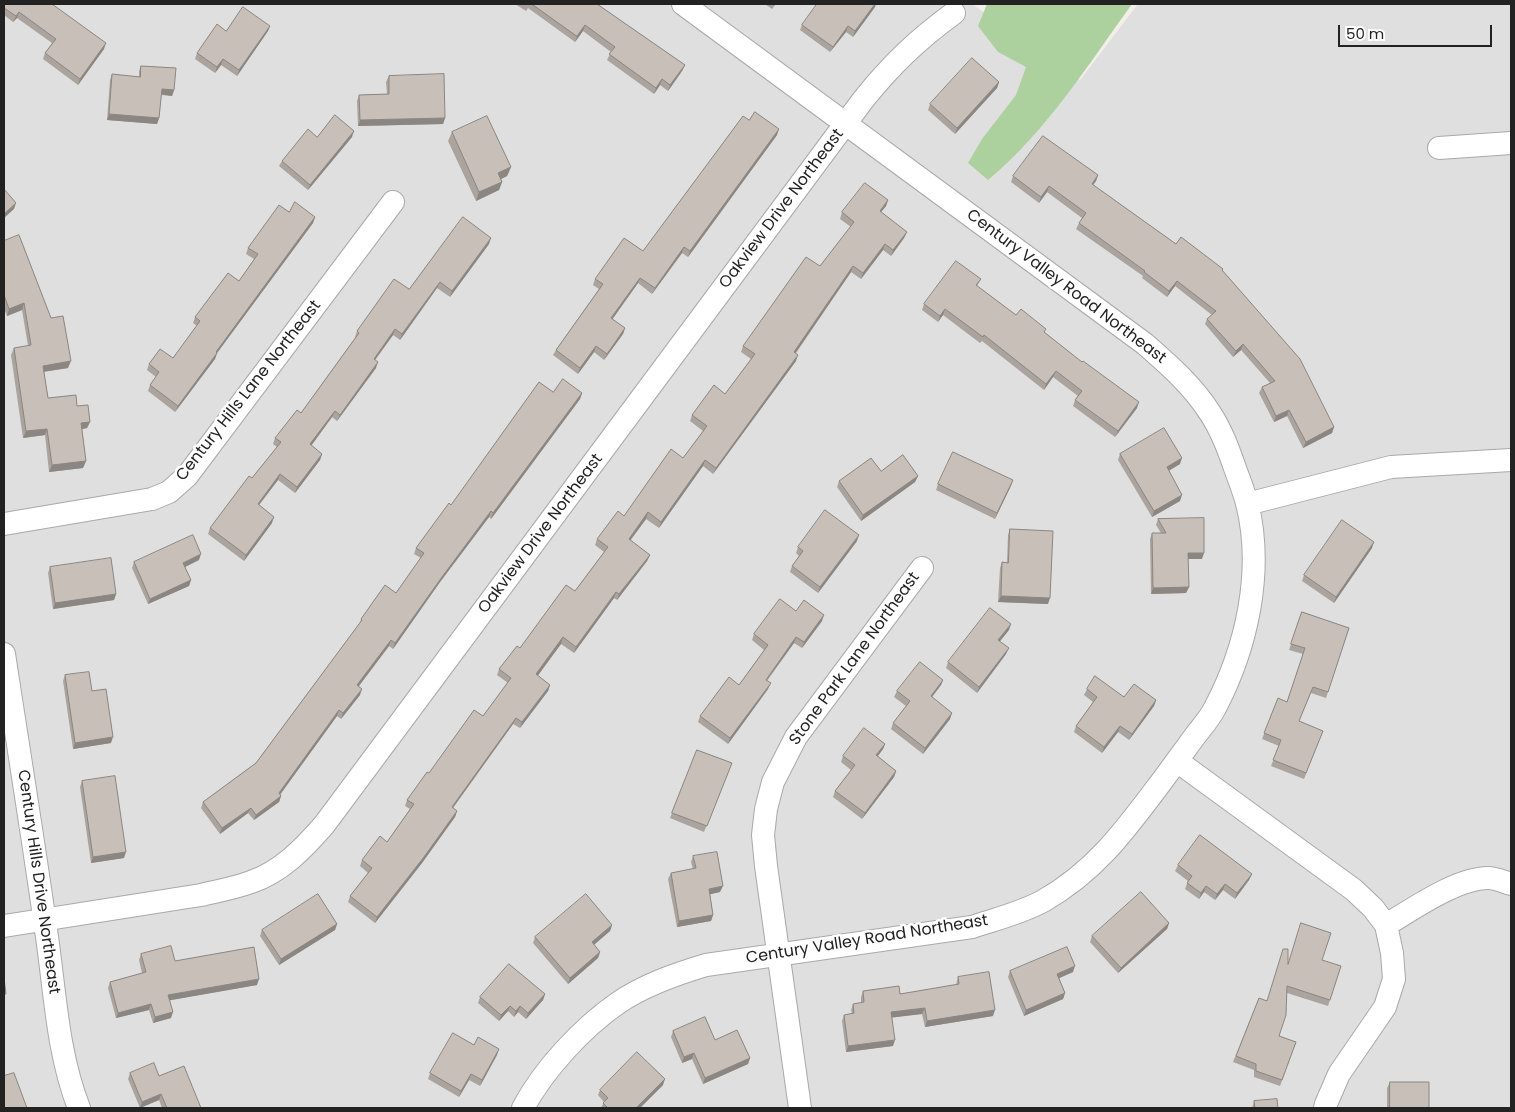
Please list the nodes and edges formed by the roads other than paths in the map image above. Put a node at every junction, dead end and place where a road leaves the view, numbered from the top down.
1 (682, 4) edge
2 (954, 13) dead end
3 (846, 123) junction
4 (1511, 143) edge
5 (1439, 148) dead end
6 (393, 202) dead end
7 (1511, 460) edge
8 (1247, 504) junction
9 (4, 524) edge
10 (922, 568) dead end
11 (4, 654) edge
12 (1177, 761) junction
13 (1511, 884) edge
14 (45, 920) junction
15 (1386, 925) junction
16 (4, 926) edge
17 (778, 955) junction
18 (79, 1108) edge
19 (524, 1108) edge
20 (800, 1108) edge
21 (1326, 1108) edge

1 - 3 street, Century Valley Road Northeast
2 - 3 street, Oakview Drive Northeast
3 - 8 street, Century Valley Road Northeast
3 - 14 street, Oakview Drive Northeast
4 - 5 street
6 - 9 street, Century Hills Lane Northeast
7 - 8 street
8 - 12 street, Century Valley Road Northeast
10 - 17 street, Stone Park Lane Northeast
11 - 14 street, Century Hills Drive Northeast
12 - 15 street
12 - 17 street, Century Valley Road Northeast
13 - 15 street
14 - 16 street, Oakview Drive Northeast
14 - 18 street, Century Hills Drive Northeast
15 - 21 street
17 - 19 street, Century Valley Road Northeast
17 - 20 street, Stone Park Lane Northeast

